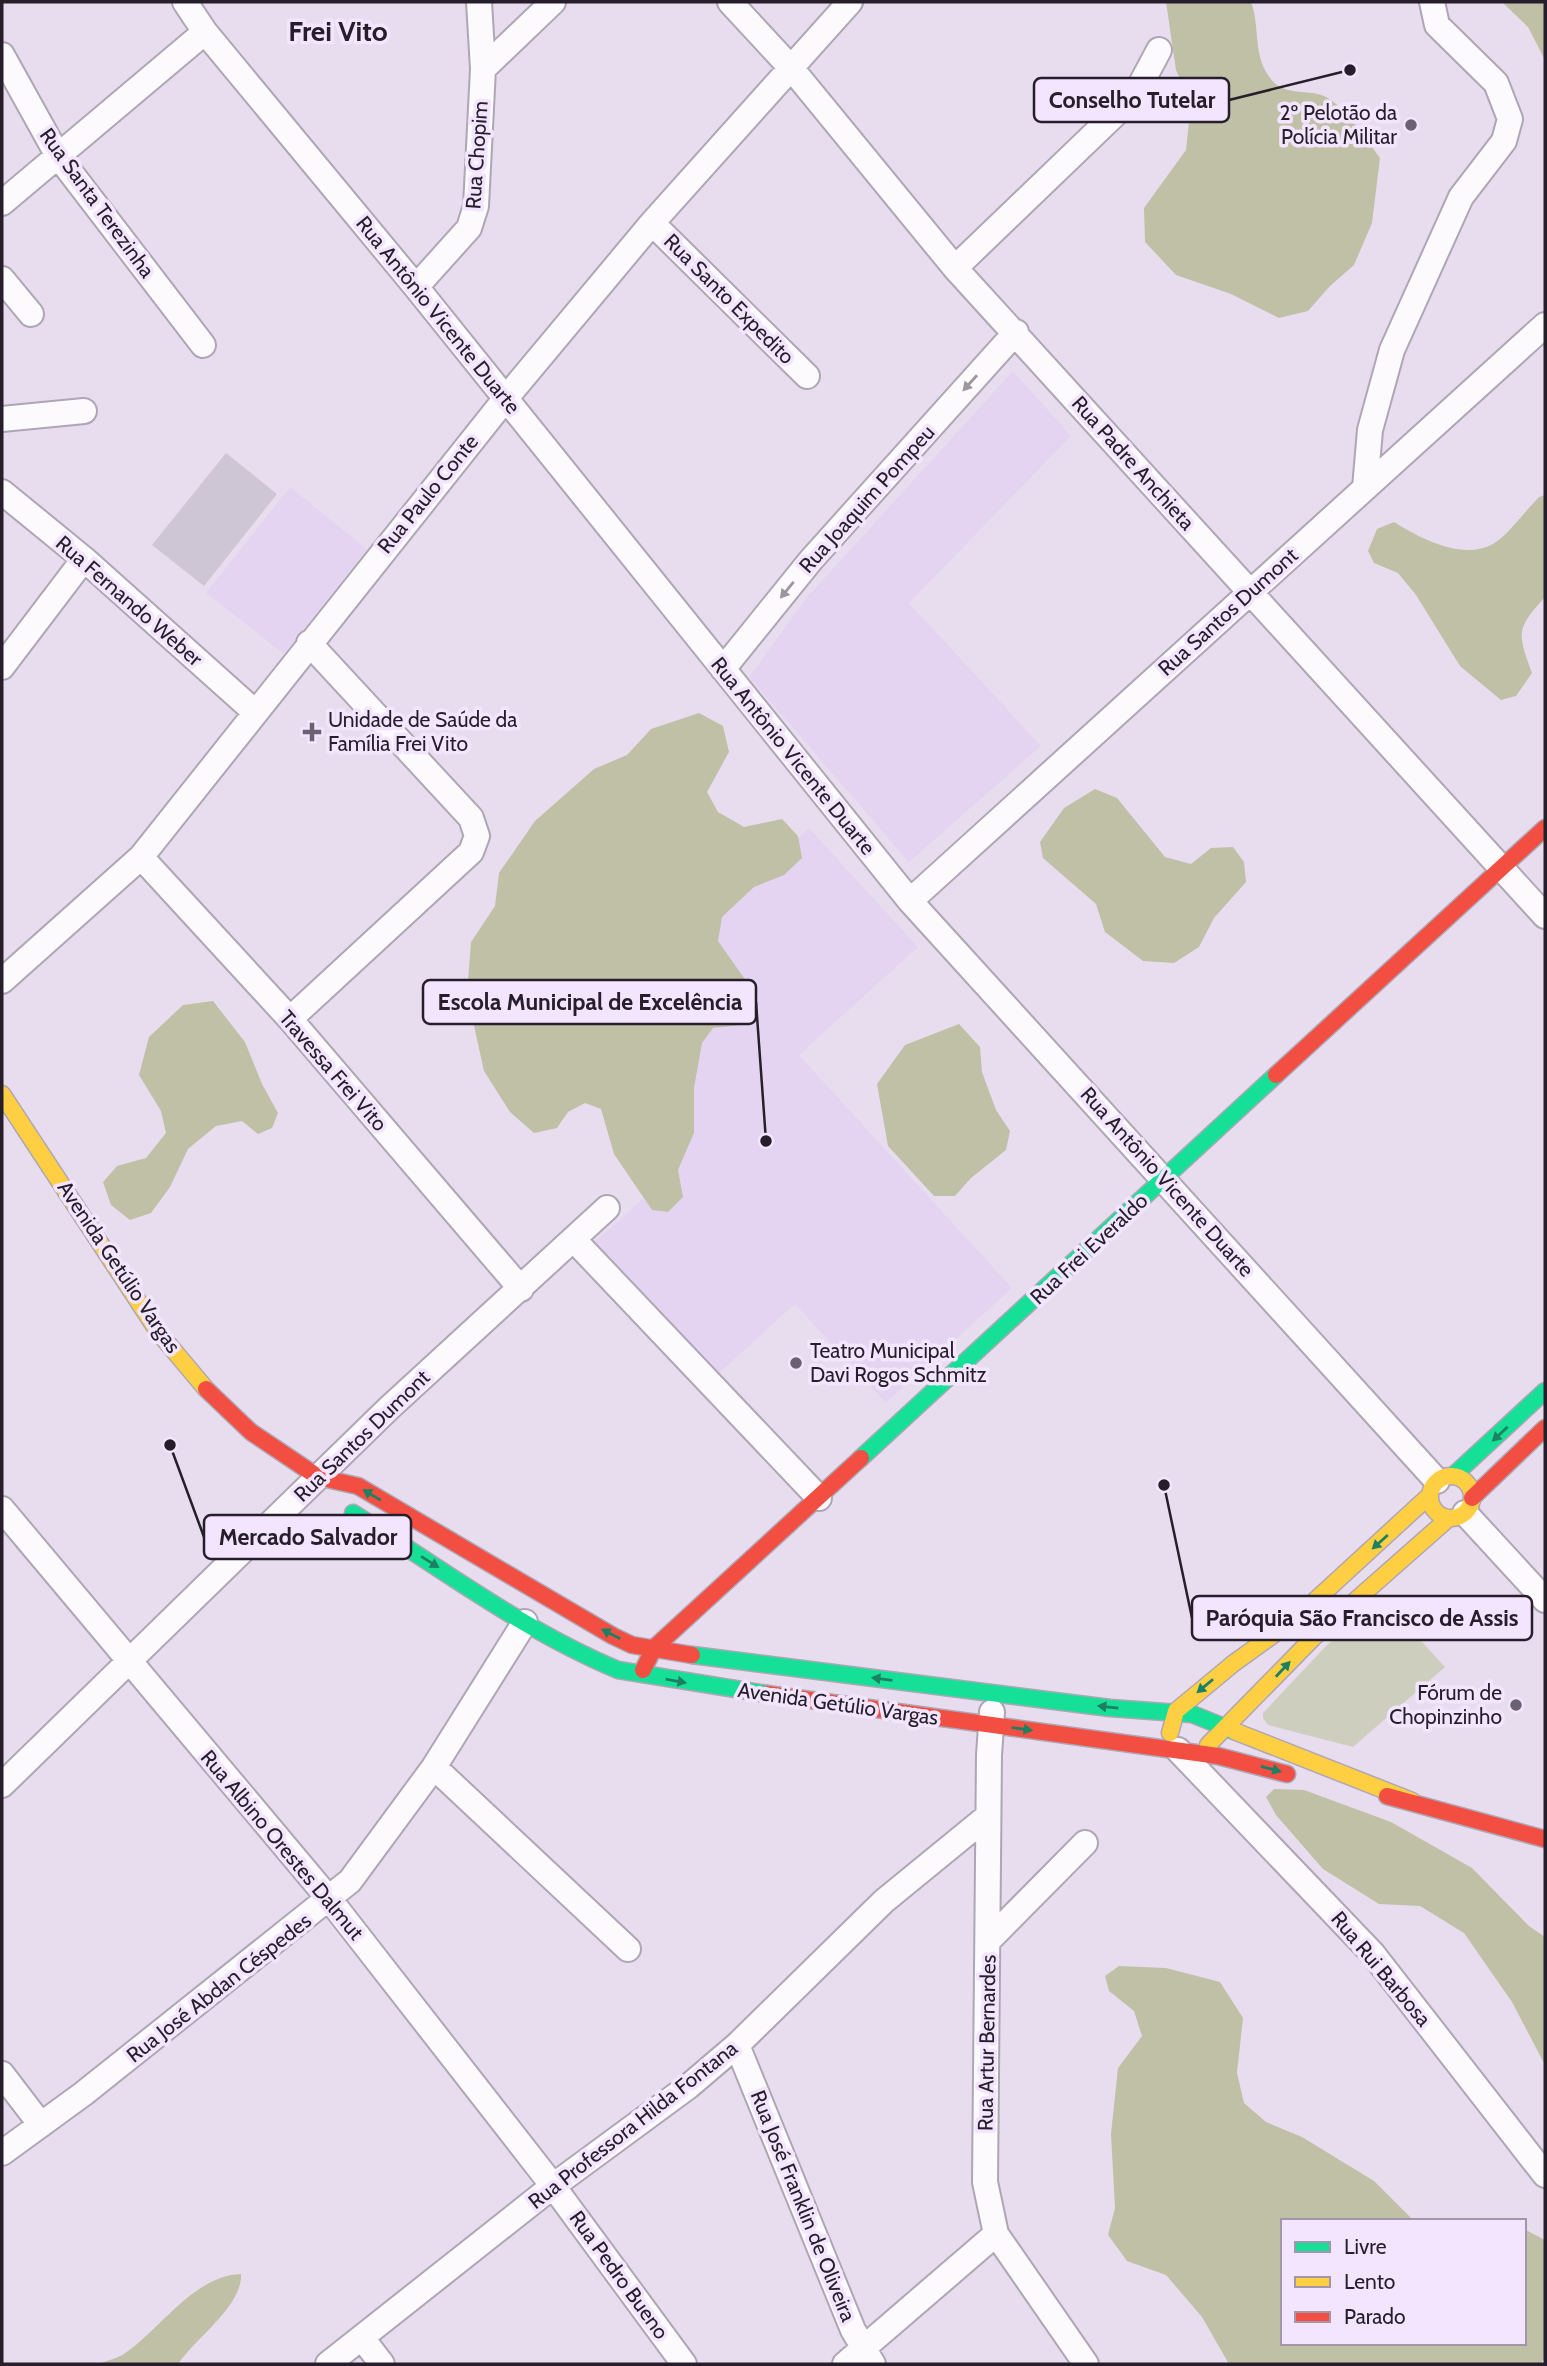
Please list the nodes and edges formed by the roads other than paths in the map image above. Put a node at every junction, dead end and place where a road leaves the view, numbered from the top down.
1 (185, 2) edge
2 (479, 2) edge
3 (553, 2) edge
4 (730, 2) edge
5 (850, 2) edge
6 (1432, 2) edge
7 (205, 32) junction
8 (1159, 50) dead end
9 (2, 55) edge
10 (483, 69) junction
11 (792, 69) junction
12 (58, 156) junction
13 (2, 203) edge
14 (652, 223) junction
15 (955, 268) junction
16 (2, 279) edge
17 (416, 286) junction
18 (31, 314) dead end
19 (1545, 324) edge
20 (1016, 332) junction
21 (203, 345) dead end
22 (807, 376) dead end
23 (506, 398) junction
24 (83, 411) dead end
25 (2, 419) edge
26 (1365, 488) junction
27 (2, 492) edge
28 (84, 559) junction
29 (1248, 594) junction
30 (309, 643) junction
31 (2, 667) edge
32 (723, 669) junction
33 (255, 712) junction
34 (1545, 828) edge
35 (141, 856) junction
36 (1502, 869) junction
37 (911, 901) junction
38 (1545, 916) edge
39 (2, 981) edge
40 (290, 1019) junction
41 (2, 1094) edge
42 (1165, 1179) junction
43 (607, 1208) dead end
44 (575, 1241) junction
45 (521, 1289) junction
46 (1545, 1391) edge
47 (1545, 1427) edge
48 (1440, 1484) junction
49 (329, 1492) junction
50 (819, 1498) junction
51 (2, 1509) edge
52 (1462, 1510) junction
53 (1545, 1600) edge
54 (525, 1622) junction
55 (654, 1648) junction
56 (129, 1661) junction
57 (1234, 1663) junction
58 (642, 1675) junction
59 (994, 1694) junction
60 (1260, 1694) junction
61 (1176, 1711) junction
62 (991, 1725) junction
63 (1225, 1725) junction
64 (1178, 1750) junction
65 (1203, 1764) junction
66 (434, 1768) junction
67 (2, 1785) edge
68 (1412, 1801) junction
69 (988, 1816) junction
70 (1545, 1839) edge
71 (1085, 1843) dead end
72 (330, 1900) junction
73 (989, 1940) junction
74 (628, 1949) dead end
75 (737, 2045) junction
76 (2, 2074) edge
77 (41, 2125) junction
78 (2, 2152) edge
79 (1545, 2175) edge
80 (554, 2186) junction
81 (996, 2234) junction
82 (362, 2338) junction
83 (860, 2359) edge
84 (328, 2364) edge
85 (382, 2364) edge
86 (684, 2364) edge
87 (1086, 2364) edge

1 - 7 street, Rua Antônio Vicente Duarte
2 - 10 street, Rua Chopim
3 - 10 street
4 - 11 street, Rua Padre Anchieta
5 - 11 street, Rua Paulo Conte
6 - 26 street
7 - 12 street
7 - 17 street, Rua Antônio Vicente Duarte
8 - 15 street
9 - 12 street, Rua Santa Terezinha
10 - 17 street, Rua Chopim
11 - 14 street, Rua Paulo Conte
11 - 15 street, Rua Padre Anchieta
12 - 13 street
12 - 21 street, Rua Santa Terezinha
14 - 22 street, Rua Santo Expedito
14 - 23 street, Rua Paulo Conte
15 - 20 street, Rua Padre Anchieta
16 - 18 street
17 - 23 street, Rua Antônio Vicente Duarte
19 - 26 street, Rua Santos Dumont
20 - 29 street, Rua Padre Anchieta
20 -> 32 street, Rua Joaquim Pompeu
23 - 30 street, Rua Paulo Conte
23 - 32 street, Rua Antônio Vicente Duarte
24 - 25 street
26 - 29 street, Rua Santos Dumont
27 - 28 street, Rua Fernando Weber
28 - 31 street
28 - 33 street, Rua Fernando Weber
29 - 36 street, Rua Padre Anchieta
29 - 37 street, Rua Santos Dumont
30 - 33 street, Rua Paulo Conte
30 - 40 street
32 - 37 street, Rua Antônio Vicente Duarte
33 - 35 street, Rua Paulo Conte
34 - 36 main road, Rua Frei Everaldo
35 - 39 street, Rua Paulo Conte
35 - 40 street, Travessa Frei Vito
36 - 38 street, Rua Padre Anchieta
36 - 42 main road, Rua Frei Everaldo
37 - 42 street, Rua Antônio Vicente Duarte
40 - 45 street, Travessa Frei Vito
41 - 49 main road, Avenida Getúlio Vargas
42 - 48 street, Rua Antônio Vicente Duarte
42 - 50 main road, Rua Frei Everaldo
43 - 44 street, Rua Santos Dumont
44 - 45 street, Rua Santos Dumont
44 - 50 street
45 - 49 street, Rua Santos Dumont
46 -> 48 main road
47 - 52 main road
48 - 52 main road
48 - 52 main road
48 -> 57 main road
49 -> 54 main road, Avenida Getúlio Vargas
55 -> 49 main road, Avenida Getúlio Vargas
49 - 56 street, Rua Santos Dumont
50 - 55 main road, Rua Frei Everaldo
51 - 56 street, Rua Albino Orestes Dalmut
52 - 53 street
60 -> 52 main road
54 - 58 main road, Avenida Getúlio Vargas
54 - 66 street, Rua José Abdan Céspedes
55 - 58 main road, Rua Frei Everaldo
59 -> 55 main road, Avenida Getúlio Vargas
56 - 67 street, Rua Santos Dumont
56 - 72 street, Rua Albino Orestes Dalmut
57 - 60 main road
57 -> 61 main road
58 -> 62 main road, Avenida Getúlio Vargas
61 -> 59 main road, Avenida Getúlio Vargas
59 - 62 street, Rua Artur Bernardes
60 - 63 main road
61 - 63 main road, Avenida Getúlio Vargas
61 - 64 main road
62 -> 64 main road, Avenida Getúlio Vargas
62 - 69 street, Rua Artur Bernardes
63 - 65 main road
63 - 68 main road, Avenida Getúlio Vargas
64 - 65 street, Rua Rui Barbosa
65 -> 68 main road, Avenida Getúlio Vargas
65 - 79 street, Rua Rui Barbosa
66 - 72 street, Rua José Abdan Céspedes
66 - 74 street
68 - 70 main road, Avenida Getúlio Vargas
69 - 73 street, Rua Artur Bernardes
69 - 75 street, Rua Professora Hilda Fontana
71 - 73 street
72 - 77 street, Rua José Abdan Céspedes
72 - 80 street, Rua Albino Orestes Dalmut
73 - 81 street, Rua Artur Bernardes
75 - 80 street, Rua Professora Hilda Fontana
75 - 83 street, Rua José Franklin de Oliveira
76 - 77 street
77 - 78 street, Rua José Abdan Céspedes
80 - 82 street, Rua Professora Hilda Fontana
80 - 86 street, Rua Pedro Bueno
81 - 83 street
81 - 87 street, Rua Artur Bernardes
82 - 84 street, Rua Professora Hilda Fontana
82 - 85 street

